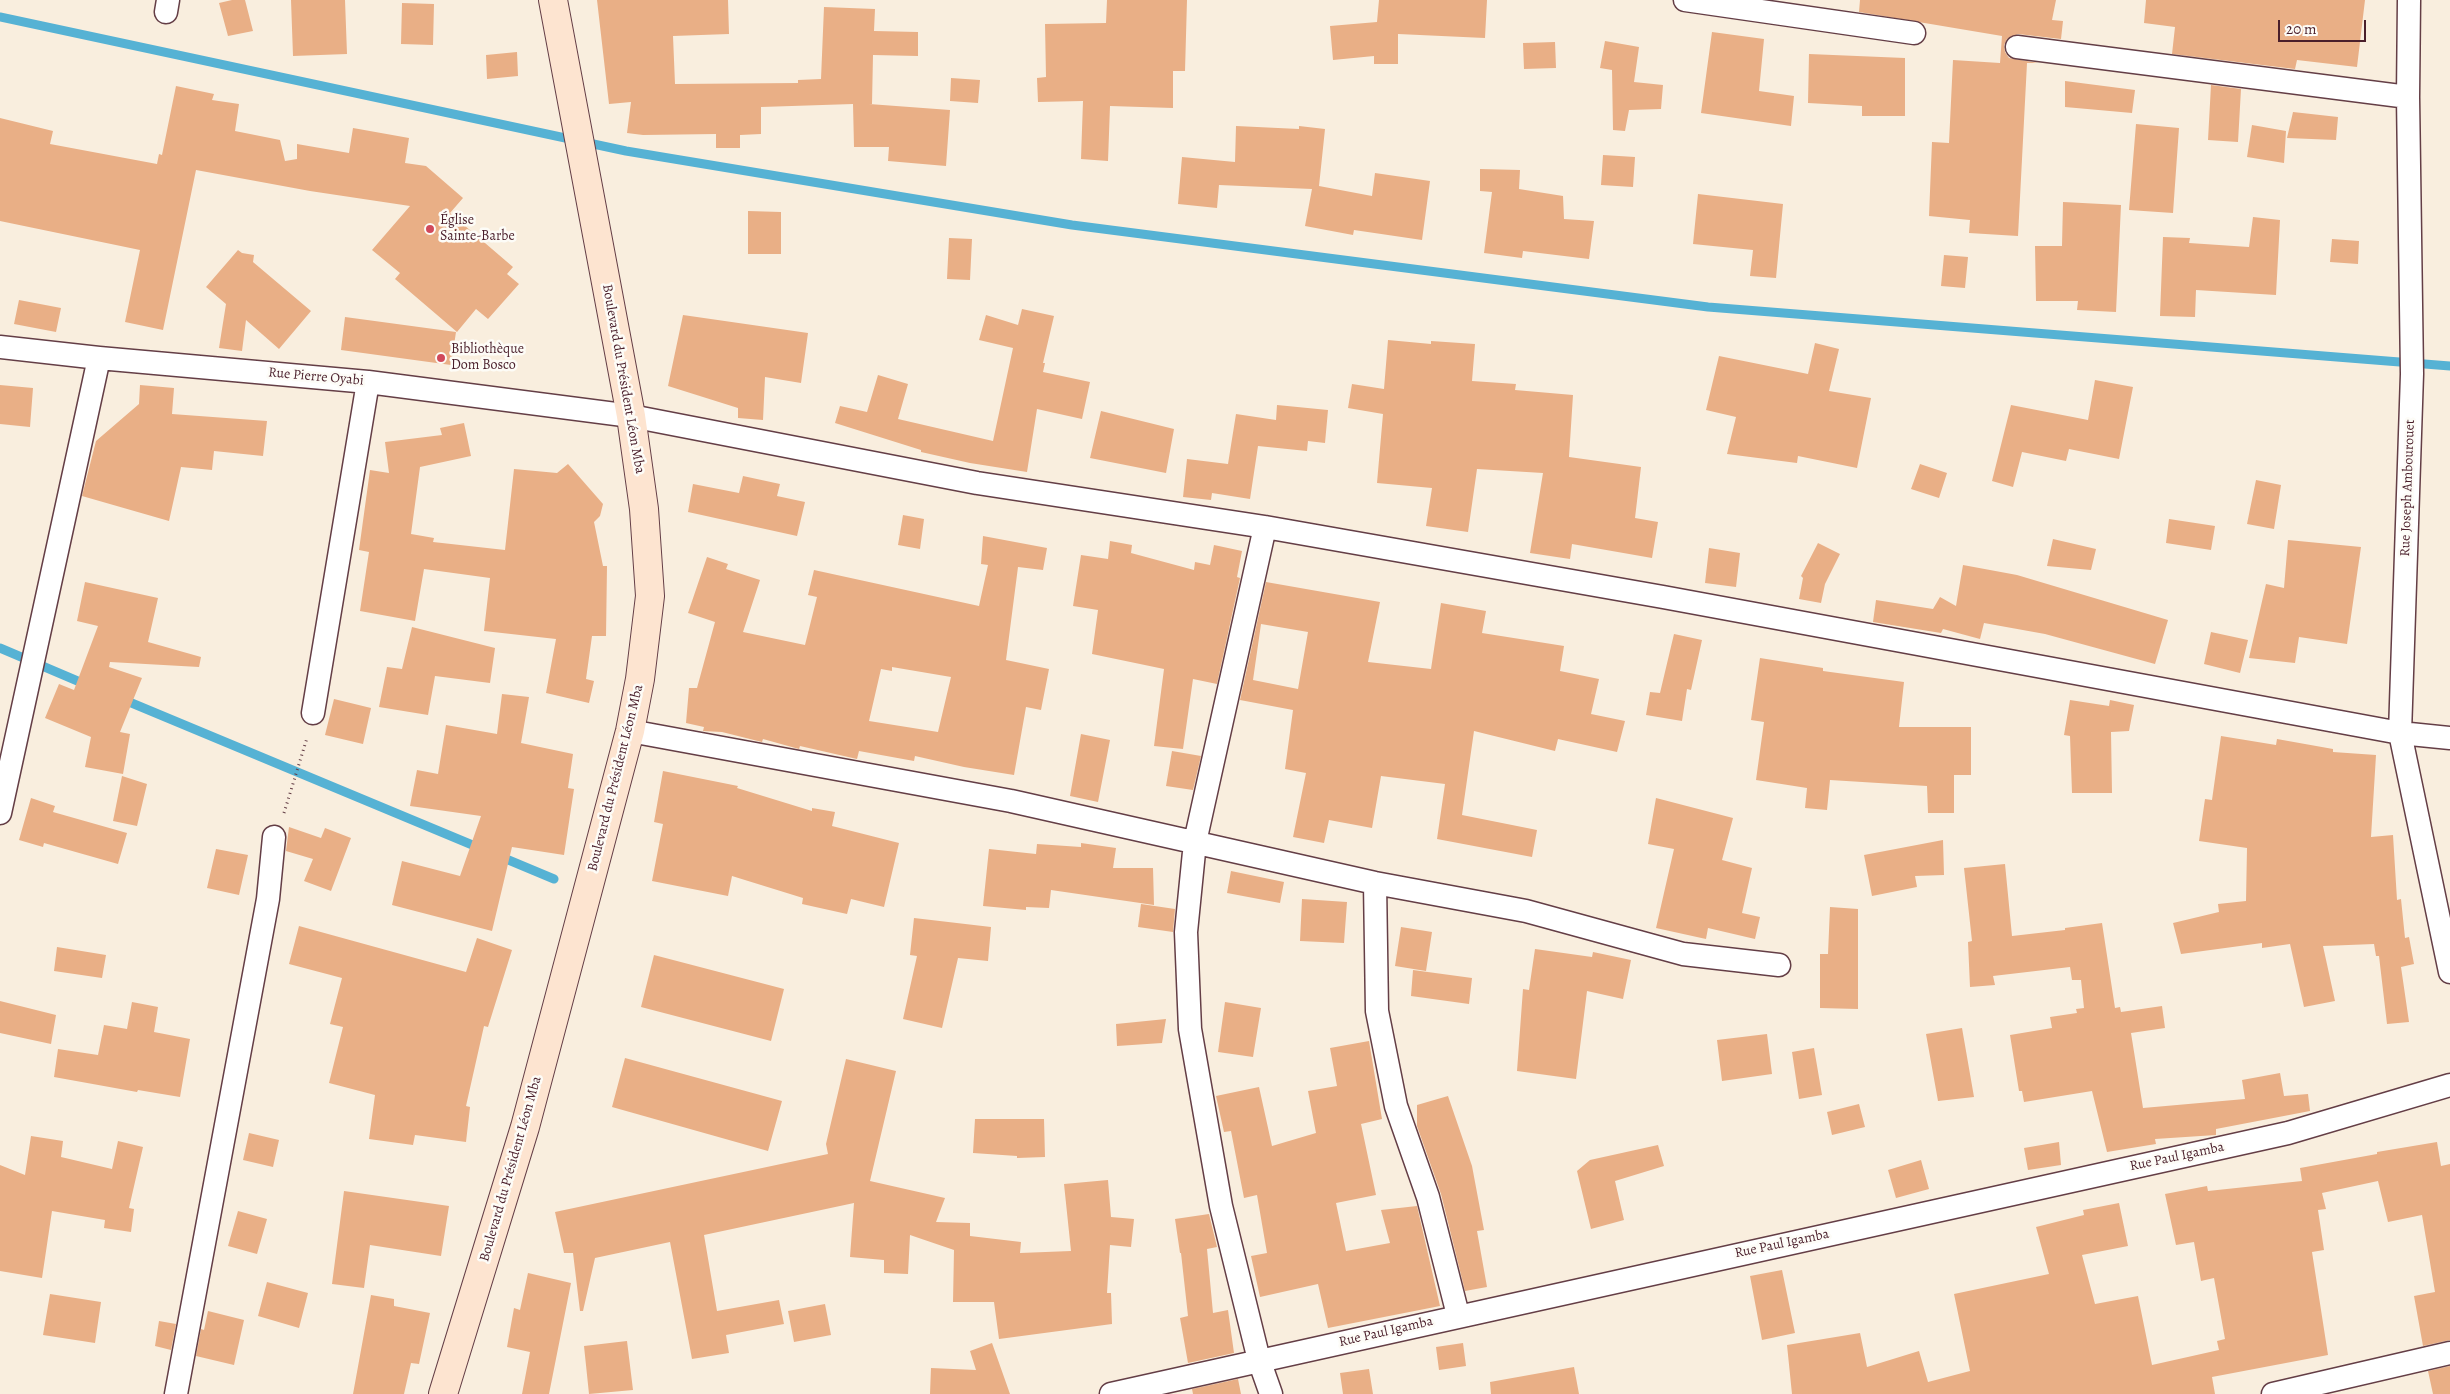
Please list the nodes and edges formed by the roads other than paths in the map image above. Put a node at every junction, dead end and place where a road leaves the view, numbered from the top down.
1 (552, 0) edge
2 (1685, 0) edge
3 (2409, 0) edge
4 (1914, 33) dead end
5 (2017, 47) dead end
6 (2408, 97) junction
7 (0, 347) edge
8 (100, 358) junction
9 (368, 382) junction
10 (631, 416) junction
11 (1264, 527) junction
12 (313, 713) dead end
13 (630, 731) junction
14 (2400, 734) junction
15 (2450, 738) edge
16 (0, 813) edge
17 (274, 837) dead end
18 (1195, 842) junction
19 (1375, 883) junction
20 (1779, 965) dead end
21 (2450, 972) edge
22 (2450, 1085) edge
23 (1458, 1315) junction
24 (2450, 1353) edge
25 (1259, 1360) junction
26 (176, 1394) edge
27 (443, 1394) edge
28 (1111, 1394) edge
29 (1270, 1394) edge
30 (2273, 1394) edge

1 - 10 street, Boulevard du Président Léon Mba
2 - 4 street
3 - 6 street, Rue Joseph Ambourouet
5 - 6 street
6 - 14 street, Rue Joseph Ambourouet
7 - 8 street, Rue Pierre Oyabi
8 - 9 street, Rue Pierre Oyabi
8 - 16 street
9 - 10 street, Rue Pierre Oyabi
9 - 12 street
10 - 11 street, Rue Pierre Oyabi
10 - 13 street, Boulevard du Président Léon Mba
11 - 14 street, Rue Pierre Oyabi
11 - 18 street
13 - 18 street
13 - 27 street, Boulevard du Président Léon Mba
14 - 15 street, Rue Pierre Oyabi
14 - 21 street, Rue Joseph Ambourouet
17 - 26 street
18 - 19 street
18 - 25 street
19 - 20 street
19 - 23 street
22 - 23 street, Rue Paul Igamba
23 - 25 street, Rue Paul Igamba
24 - 30 street
25 - 28 street, Rue Paul Igamba
25 - 29 street

